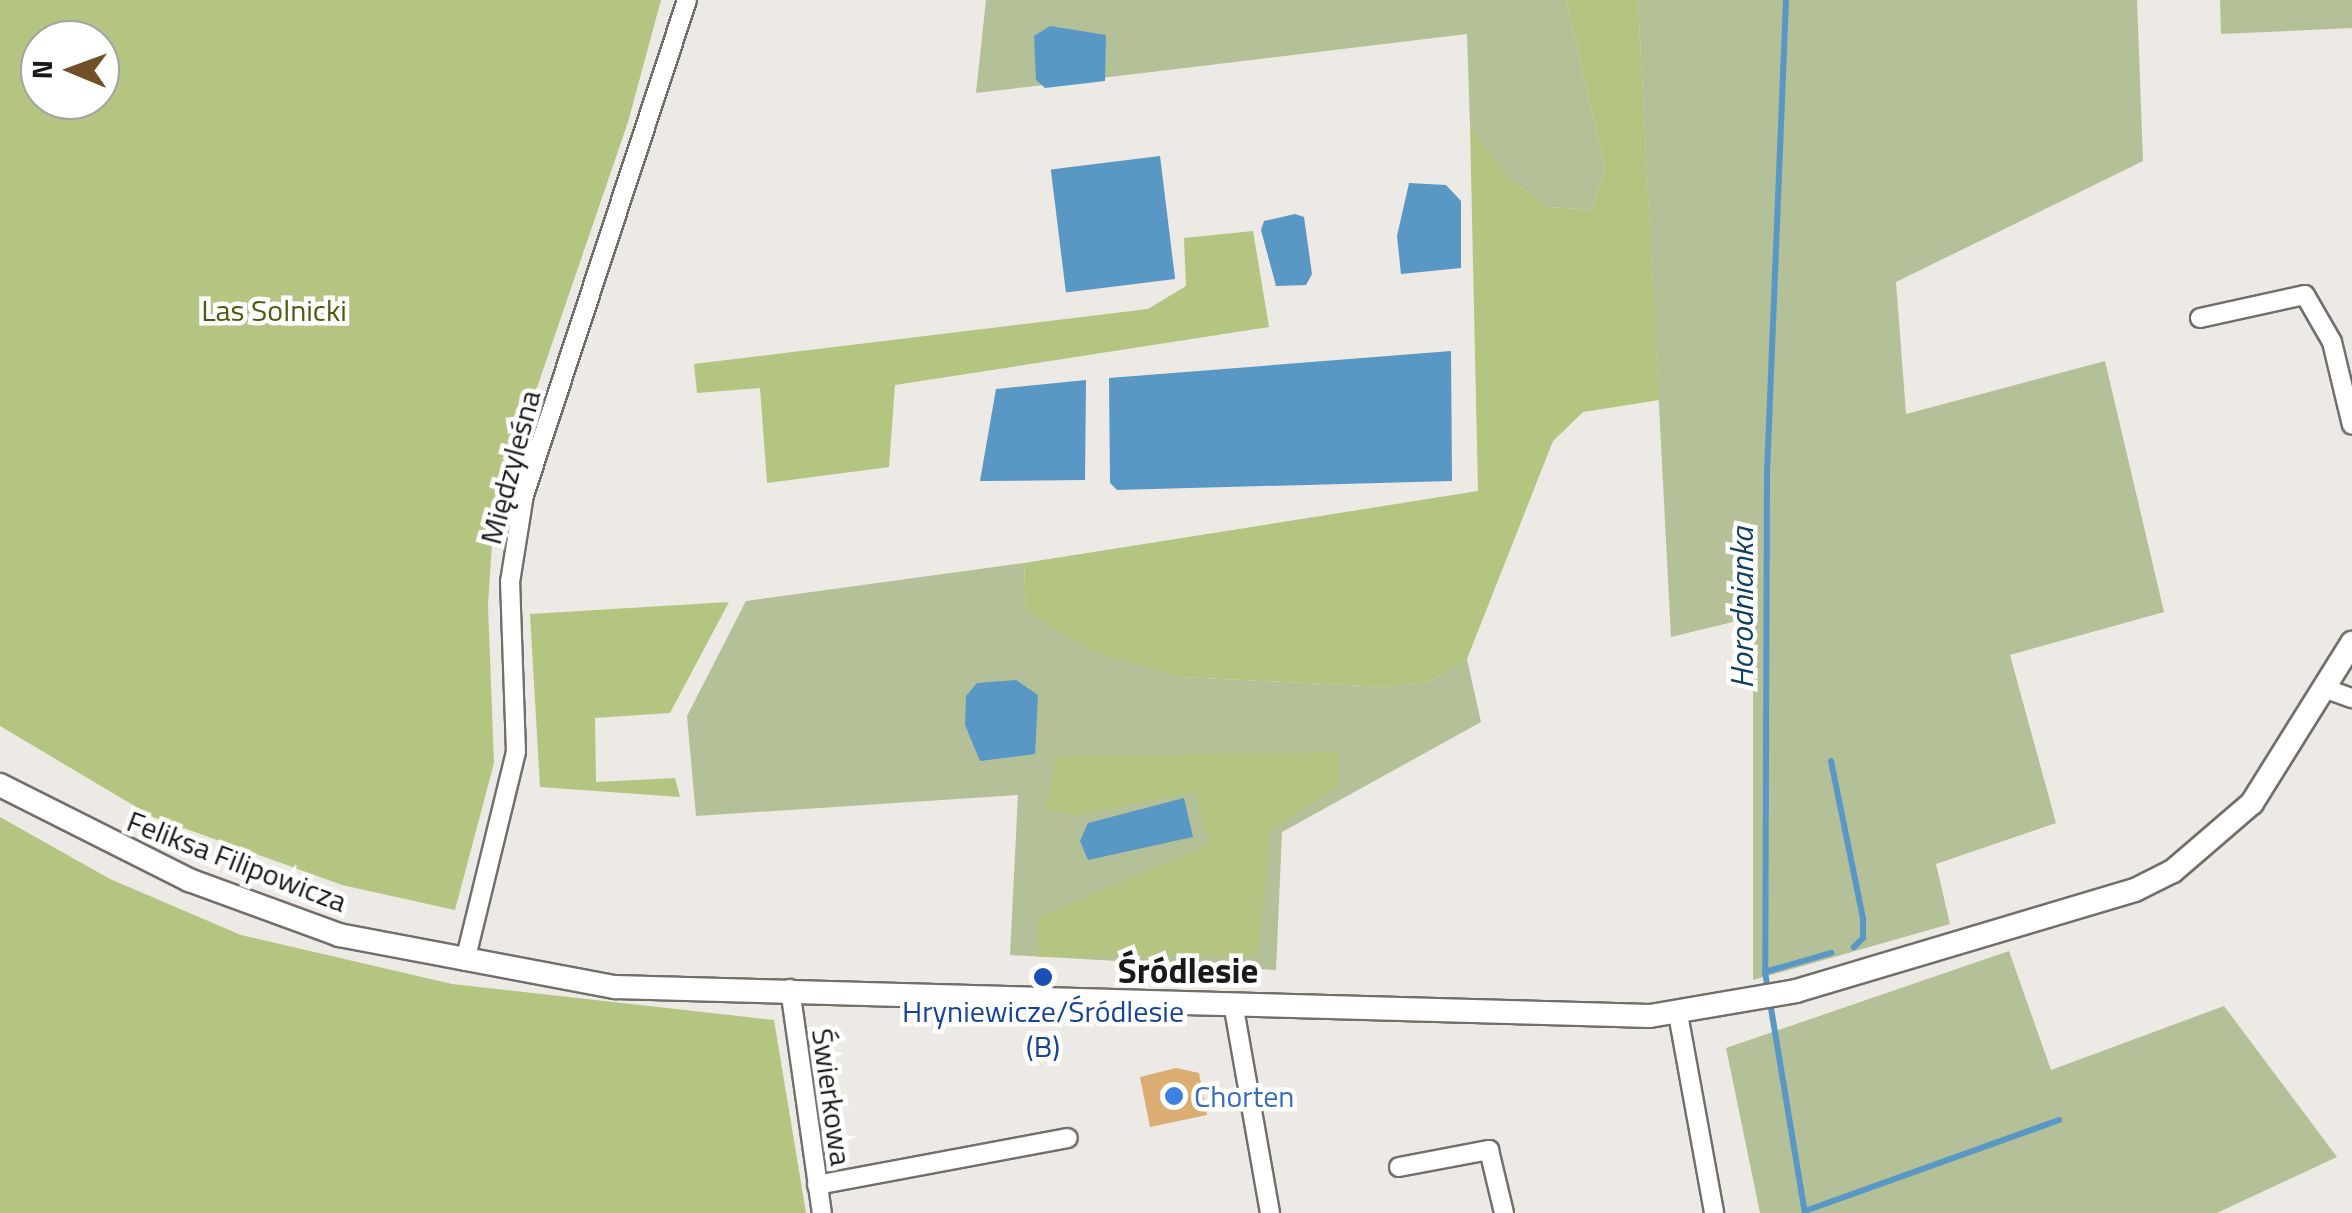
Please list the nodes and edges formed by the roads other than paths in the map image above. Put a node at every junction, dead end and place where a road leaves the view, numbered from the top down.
1 (687, 0) edge
2 (2200, 318) dead end
3 (2352, 426) edge
4 (2352, 643) edge
5 (2324, 688) junction
6 (2352, 698) edge
7 (0, 785) edge
8 (464, 961) junction
9 (790, 989) junction
10 (1233, 1003) junction
11 (1678, 1014) junction
12 (1068, 1138) dead end
13 (1399, 1167) dead end
14 (818, 1185) junction
15 (1708, 1212) edge
16 (822, 1213) edge
17 (1270, 1213) edge
18 (1504, 1213) edge

1 - 8 street, Międzyleśna
2 - 3 street
4 - 5 street, Feliksa Filipowicza
5 - 6 street
5 - 11 street, Feliksa Filipowicza
7 - 8 street, Feliksa Filipowicza
8 - 9 street, Feliksa Filipowicza
9 - 10 street, Feliksa Filipowicza
9 - 14 street, Świerkowa
10 - 11 street, Feliksa Filipowicza
10 - 17 street
11 - 15 street
12 - 14 street
13 - 18 street
14 - 16 street, Świerkowa

